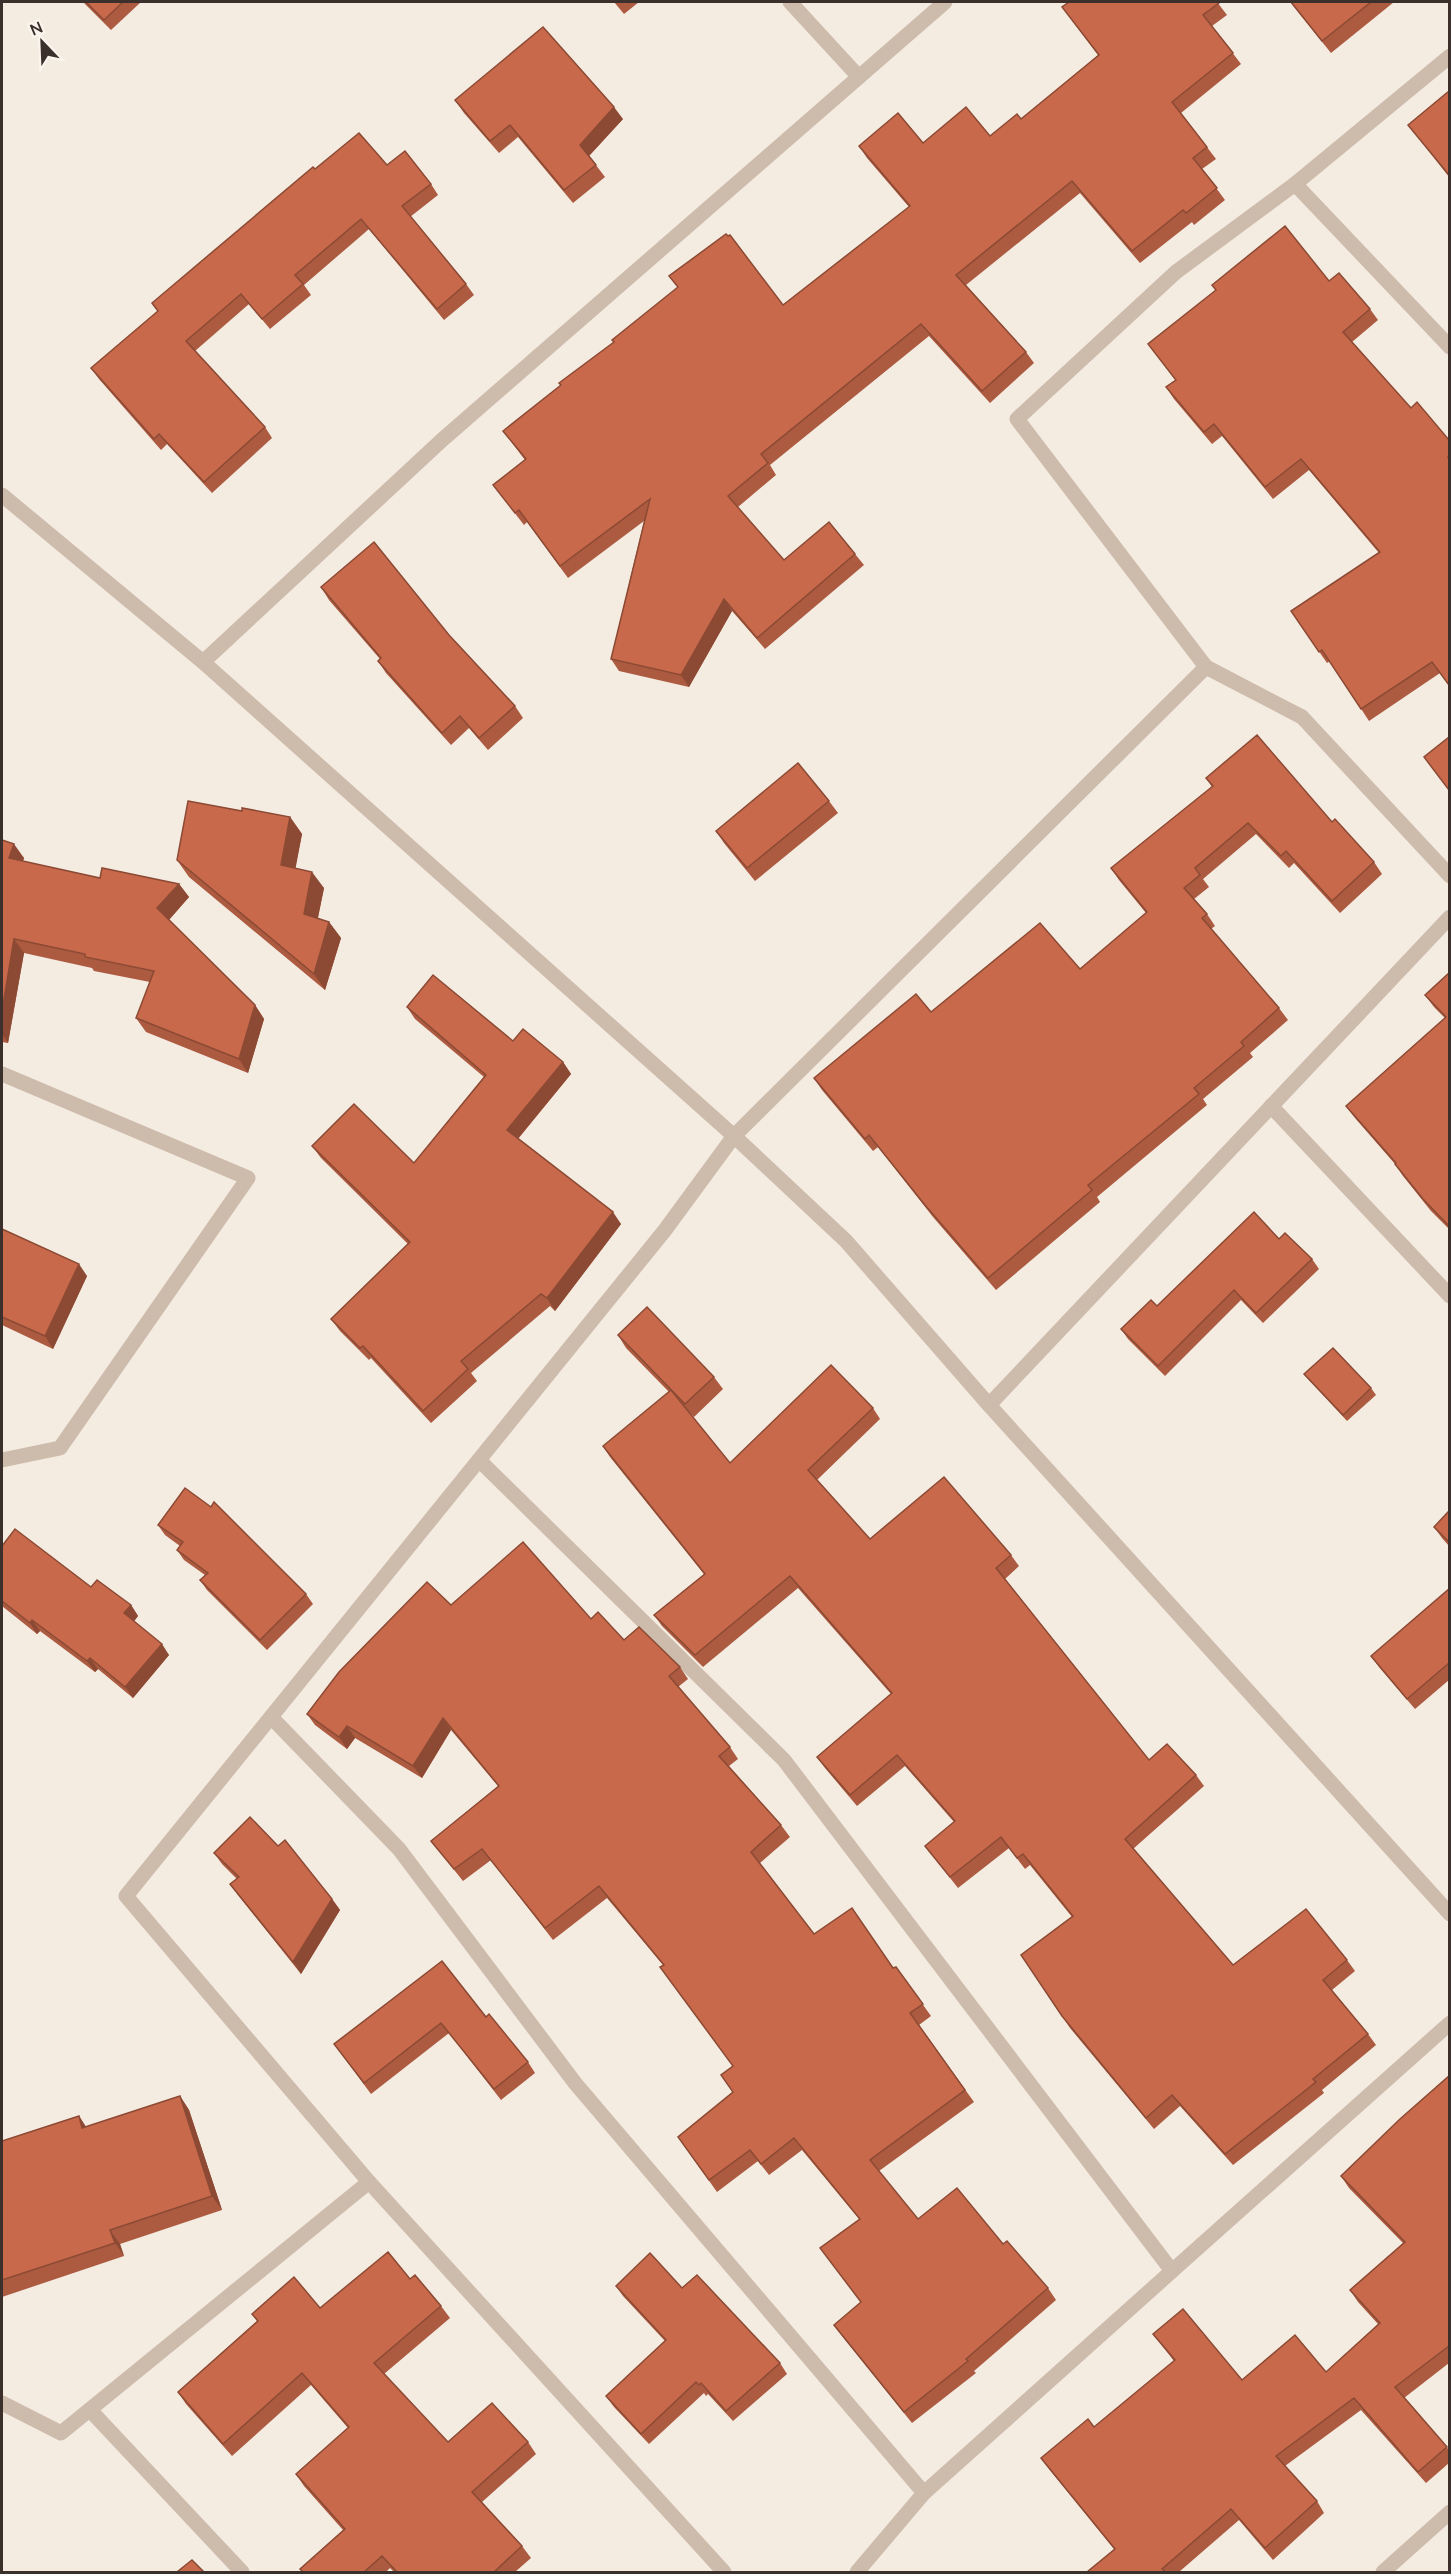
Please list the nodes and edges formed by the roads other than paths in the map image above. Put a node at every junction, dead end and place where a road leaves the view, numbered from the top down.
1 (790, 2) edge
2 (945, 2) edge
3 (1449, 56) edge
4 (859, 77) junction
5 (1295, 184) junction
6 (1449, 347) edge
7 (2, 495) edge
8 (202, 662) junction
9 (1206, 667) junction
10 (1449, 876) edge
11 (1449, 917) edge
12 (2, 1074) edge
13 (1271, 1106) junction
14 (734, 1136) junction
15 (1449, 1296) edge
16 (989, 1405) junction
17 (2, 1460) edge
18 (479, 1460) junction
19 (271, 1717) junction
20 (1449, 1914) edge
21 (1449, 2023) edge
22 (369, 2182) junction
23 (1172, 2271) junction
24 (3, 2408) edge
25 (90, 2410) junction
26 (924, 2493) junction
27 (1449, 2512) edge
28 (242, 2572) edge
29 (724, 2572) edge
30 (857, 2572) edge
31 (1383, 2572) edge

1 - 4 street
2 - 4 street
3 - 5 street
4 - 8 street
5 - 6 street
5 - 9 street
7 - 8 street
8 - 14 street
9 - 10 street
9 - 14 street
11 - 13 street
12 - 17 street
13 - 15 street
13 - 16 street
14 - 16 street
14 - 18 street
16 - 20 street
18 - 19 street
18 - 23 street
19 - 22 street
19 - 26 street
21 - 23 street
22 - 25 street
22 - 29 street
23 - 26 street
24 - 25 street
25 - 28 street
26 - 30 street
27 - 31 street

